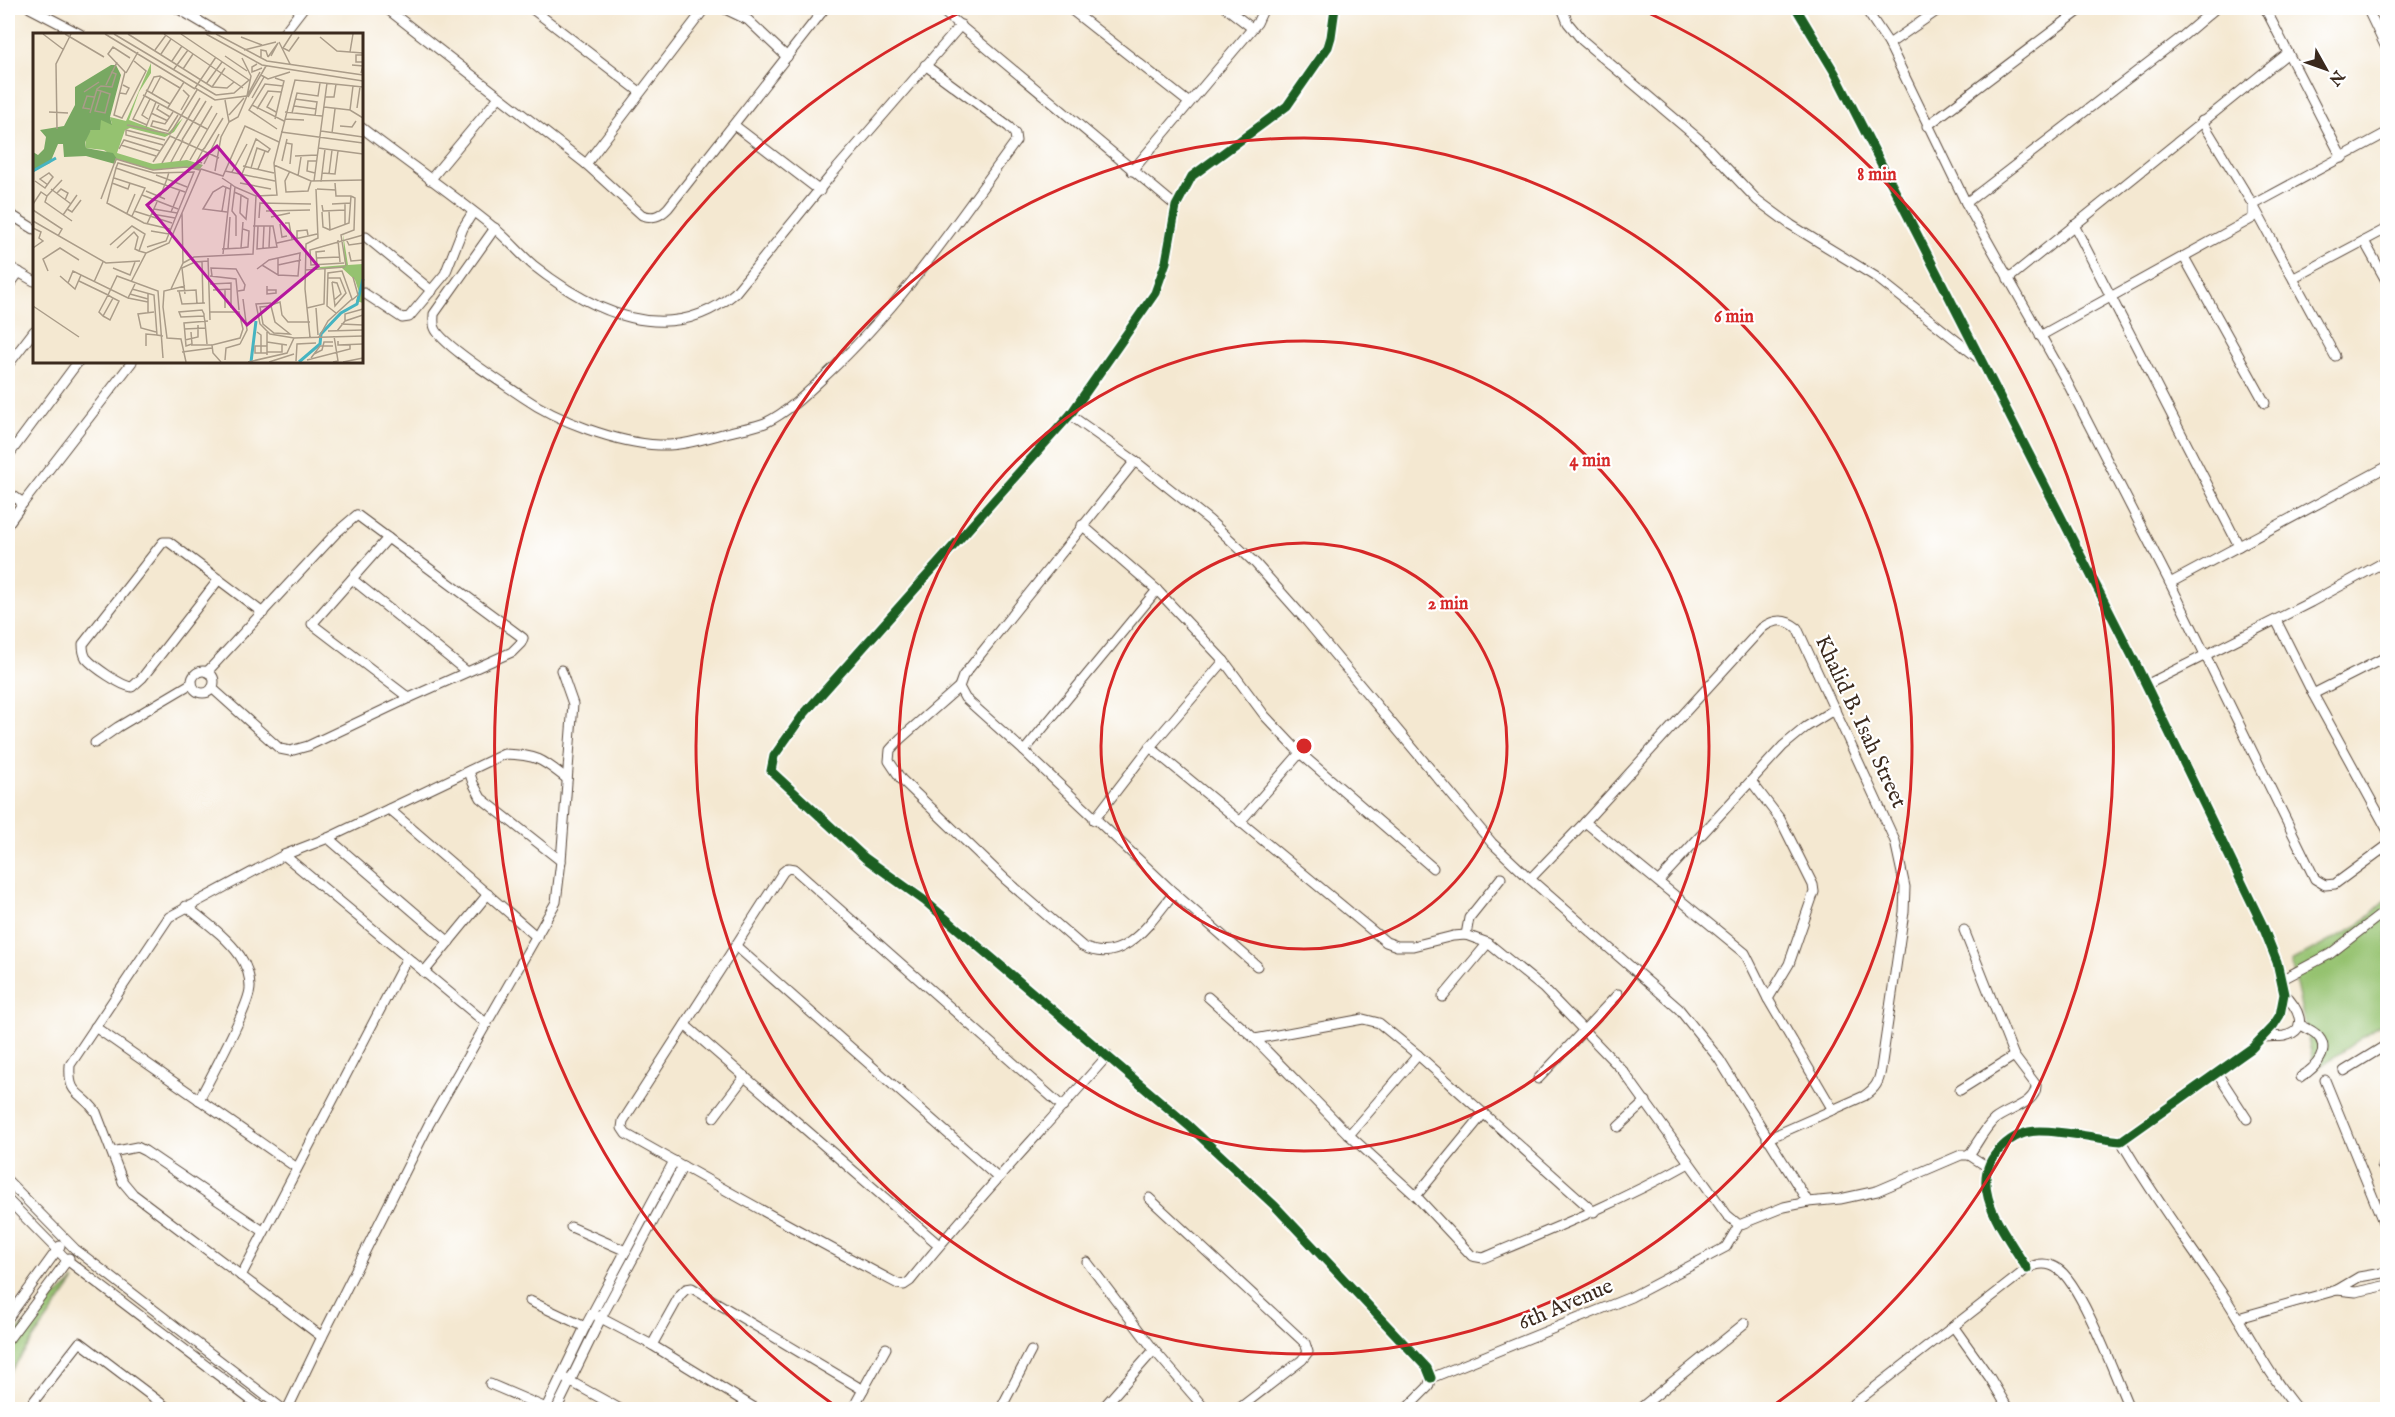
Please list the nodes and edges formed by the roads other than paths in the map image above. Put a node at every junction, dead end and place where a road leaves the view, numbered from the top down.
1 (30, 8) edge
2 (177, 8) edge
3 (303, 8) edge
4 (386, 8) edge
5 (531, 8) edge
6 (705, 8) edge
7 (723, 8) edge
8 (825, 8) edge
9 (939, 8) edge
10 (1069, 8) edge
11 (1226, 8) edge
12 (1264, 8) edge
13 (1335, 8) edge
14 (1562, 8) edge
15 (1796, 8) edge
16 (1865, 8) edge
17 (1941, 8) edge
18 (2083, 8) edge
19 (2217, 8) edge
20 (2265, 8) edge
21 (2367, 8) edge
22 (961, 25) junction
23 (1252, 28) junction
24 (78, 33) edge
25 (220, 33) edge
26 (284, 33) edge
27 (1889, 44) junction
28 (2388, 52) edge
29 (2288, 53) junction
30 (787, 57) junction
31 (925, 65) junction
32 (640, 92) junction
33 (499, 97) junction
34 (1188, 102) junction
35 (2202, 121) junction
36 (734, 125) junction
37 (1927, 126) junction
38 (363, 129) edge
39 (2388, 132) edge
40 (2342, 158) junction
41 (586, 164) junction
42 (1132, 171) junction
43 (430, 180) junction
44 (820, 191) junction
45 (1966, 203) junction
46 (1176, 206) junction
47 (2253, 206) junction
48 (473, 212) junction
49 (8, 213) edge
50 (2074, 225) junction
51 (33, 228) edge
52 (495, 228) junction
53 (2388, 228) edge
54 (366, 237) dead end
55 (2364, 241) junction
56 (2184, 257) junction
57 (8, 266) edge
58 (19, 272) junction
59 (2294, 278) junction
60 (2008, 279) junction
61 (33, 280) edge
62 (2388, 284) edge
63 (8, 287) edge
64 (432, 291) junction
65 (364, 293) dead end
66 (2112, 296) junction
67 (33, 332) edge
68 (2040, 336) junction
69 (2336, 356) dead end
70 (1981, 361) junction
71 (77, 363) edge
72 (131, 363) edge
73 (8, 365) edge
74 (2265, 404) dead end
75 (1070, 415) junction
76 (8, 456) edge
77 (1135, 461) junction
78 (2388, 466) edge
79 (8, 492) edge
80 (23, 503) junction
81 (8, 524) edge
82 (1082, 525) junction
83 (387, 538) junction
84 (2239, 546) junction
85 (2388, 560) edge
86 (219, 579) junction
87 (352, 579) junction
88 (2170, 583) junction
89 (1157, 590) junction
90 (263, 613) junction
91 (2277, 620) junction
92 (2205, 656) junction
93 (2388, 656) edge
94 (1224, 661) junction
95 (561, 670) dead end
96 (466, 671) junction
97 (207, 672) junction
98 (192, 683) junction
99 (2146, 685) junction
100 (959, 687) junction
101 (212, 688) junction
102 (2313, 694) junction
103 (409, 698) junction
104 (1836, 710) junction
105 (95, 744) dead end
106 (1150, 747) junction
107 (1024, 752) junction
108 (1300, 753) junction
109 (469, 771) junction
110 (567, 779) junction
111 (1751, 782) junction
112 (389, 809) junction
113 (1094, 820) junction
114 (1240, 822) junction
115 (1585, 822) junction
116 (2388, 831) edge
117 (328, 838) junction
118 (2388, 845) edge
119 (284, 855) junction
120 (561, 861) junction
121 (1433, 868) dead end
122 (1501, 878) dead end
123 (1530, 879) junction
124 (1659, 881) junction
125 (1174, 893) junction
126 (488, 894) junction
127 (186, 906) junction
128 (2388, 909) edge
129 (1964, 930) dead end
130 (1466, 935) junction
131 (537, 936) junction
132 (449, 942) junction
133 (1488, 943) junction
134 (736, 946) junction
135 (407, 958) junction
136 (1257, 966) dead end
137 (424, 972) junction
138 (2281, 980) junction
139 (1618, 994) dead end
140 (2284, 994) junction
141 (1208, 997) dead end
142 (1443, 997) dead end
143 (1768, 999) junction
144 (487, 1024) junction
145 (685, 1024) junction
146 (2299, 1024) junction
147 (95, 1027) junction
148 (1586, 1030) junction
149 (2264, 1036) junction
150 (1255, 1039) junction
151 (2388, 1044) edge
152 (1108, 1055) junction
153 (1418, 1055) junction
154 (2014, 1056) junction
155 (2344, 1071) dead end
156 (2217, 1073) junction
157 (745, 1076) junction
158 (2301, 1077) dead end
159 (1539, 1080) dead end
160 (2325, 1080) dead end
161 (1960, 1090) dead end
162 (199, 1100) junction
163 (1646, 1101) junction
164 (1063, 1107) junction
165 (1833, 1110) junction
166 (1484, 1113) junction
167 (714, 1117) dead end
168 (2247, 1119) dead end
169 (1618, 1127) dead end
170 (1349, 1134) junction
171 (1767, 1138) junction
172 (2121, 1141) junction
173 (112, 1152) junction
174 (1969, 1155) junction
175 (674, 1161) junction
176 (1689, 1163) junction
177 (683, 1166) junction
178 (1986, 1166) junction
179 (297, 1168) junction
180 (998, 1178) junction
181 (8, 1181) edge
182 (1416, 1196) junction
183 (1149, 1198) dead end
184 (8, 1200) edge
185 (1808, 1202) junction
186 (1594, 1212) junction
187 (1739, 1225) junction
188 (571, 1227) dead end
189 (263, 1231) junction
190 (2388, 1234) edge
191 (65, 1239) junction
192 (939, 1245) junction
193 (75, 1249) junction
194 (57, 1250) junction
195 (626, 1251) junction
196 (67, 1260) junction
197 (1087, 1262) dead end
198 (2027, 1269) junction
199 (2388, 1272) edge
200 (241, 1276) junction
201 (2388, 1285) edge
202 (2337, 1290) junction
203 (530, 1301) dead end
204 (597, 1316) junction
205 (8, 1318) edge
206 (2238, 1318) junction
207 (1744, 1323) dead end
208 (1953, 1326) junction
209 (585, 1327) junction
210 (322, 1337) junction
211 (8, 1340) edge
212 (652, 1345) junction
213 (886, 1348) dead end
214 (1154, 1350) junction
215 (1031, 1351) dead end
216 (1431, 1378) junction
217 (566, 1379) junction
218 (490, 1384) dead end
219 (863, 1390) junction
220 (549, 1409) edge
221 (27, 1410) edge
222 (170, 1410) edge
223 (264, 1410) edge
224 (286, 1410) edge
225 (622, 1410) edge
226 (758, 1410) edge
227 (852, 1410) edge
228 (1000, 1410) edge
229 (1101, 1410) edge
230 (1206, 1410) edge
231 (1237, 1410) edge
232 (1405, 1410) edge
233 (1638, 1410) edge
234 (1846, 1410) edge
235 (2009, 1410) edge
236 (2130, 1410) edge
237 (2298, 1410) edge

1 - 24 street
2 - 25 street
3 - 26 street
4 - 33 street
5 - 32 street
6 - 32 street
7 - 30 street
8 - 30 street
9 - 22 street
10 - 34 street
11 - 23 street
12 - 23 street
13 - 46 street
14 - 70 street
15 - 70 street
16 - 27 street
17 - 27 street
18 - 37 street
19 - 45 street
20 - 29 street
21 - 28 street
22 - 31 street
22 - 42 street
23 - 34 street
27 - 37 street
29 - 35 street
29 - 40 street
30 - 36 street
31 - 44 street
31 - 52 street
32 - 41 street
33 - 41 street
33 - 43 street
34 - 42 street
35 - 47 street
35 - 50 street
36 - 41 street
36 - 44 street
37 - 45 street
38 - 43 street
39 - 40 street
40 - 47 street
42 - 46 street
43 - 48 street
44 - 52 street
45 - 60 street
46 - 75 street
47 - 56 street
47 - 59 street
48 - 52 street
48 - 64 street
49 - 51 street
50 - 60 street
50 - 66 street
53 - 55 street
54 - 64 street
55 - 59 street
55 - 62 street
56 - 66 street
56 - 74 street
57 - 58 street
58 - 61 street
58 - 63 street
59 - 69 street
60 - 68 street
64 - 65 street
66 - 68 street
66 - 84 street
67 - 73 street
68 - 88 street
70 - 99 street
71 - 76 street
72 - 80 street
75 - 77 street
75 - 152 street
77 - 82 street
77 - 123 street
78 - 84 street
79 - 80 street
80 - 81 street
82 - 89 street
82 - 100 street
83 - 87 street
83 - 90 street
83 - 96 street
84 - 88 street
85 - 91 street
86 - 86 street
86 - 90 street
87 - 96 street
87 - 103 street
88 - 92 street
89 - 94 street
89 - 107 street
90 - 97 street
91 - 92 street
91 - 102 street
92 - 99 street
92 - 118 street
93 - 102 street
94 - 106 street
94 - 108 street
95 - 110 street
96 - 103 street
97 - 98 street
97 - 101 street
98 - 101 street
98 - 105 street
99 - 138 street
100 - 107 street
100 - 125 street
101 - 103 street
102 - 116 street
104 - 111 street
104 - 115 street, Khalid B. Isah Street
104 - 165 street, Khalid B. Isah Street
106 - 113 street
106 - 114 street
107 - 113 street
108 - 114 street
108 - 121 street
109 - 110 street
109 - 112 street
109 - 120 street
110 - 120 street
111 - 124 street
111 - 143 street
112 - 117 street
112 - 126 street
113 - 125 street
114 - 130 street
115 - 123 street, Khalid B. Isah Street
115 - 124 street
117 - 119 street
117 - 132 street
119 - 127 street
119 - 135 street
120 - 131 street
122 - 130 street
123 - 171 street
124 - 143 street
125 - 136 street
126 - 131 street
126 - 132 street
127 - 147 street
127 - 162 street
128 - 138 street
129 - 154 street
130 - 133 street
131 - 144 street
132 - 137 street
133 - 142 street
133 - 148 street
134 - 145 street
134 - 164 street
134 - 180 street
135 - 137 street
135 - 179 street
137 - 144 street
138 - 140 street
139 - 148 street
140 - 146 street
140 - 149 street
141 - 150 street
143 - 165 street
144 - 210 street
145 - 157 street
145 - 175 street
146 - 149 street
146 - 158 street
147 - 162 street
147 - 173 street
148 - 159 street
148 - 163 street
149 - 156 street
150 - 153 street
150 - 170 street
151 - 155 street
152 - 164 street
152 - 216 street
153 - 166 street
153 - 170 street
154 - 161 street
154 - 174 street
156 - 168 street
156 - 172 street
157 - 167 street
157 - 192 street
160 - 190 street
162 - 179 street
163 - 169 street
163 - 176 street
164 - 180 street
165 - 171 street, Khalid B. Isah Street
166 - 182 street
166 - 186 street
170 - 182 street
171 - 185 street
172 - 178 street
172 - 206 street
173 - 189 street
173 - 200 street
174 - 178 street
174 - 185 street
175 - 177 street
175 - 195 street
176 - 186 street
176 - 187 street
177 - 192 street
177 - 204 street
178 - 198 street
179 - 189 street
180 - 192 street
181 - 191 street
182 - 186 street
183 - 231 street
184 - 194 street
185 - 187 street
187 - 216 street, 6th Avenue
188 - 195 street
189 - 200 street
191 - 193 street
191 - 194 street
193 - 196 street
193 - 224 street
194 - 196 street
194 - 205 street
195 - 204 street
196 - 211 street
196 - 223 street
197 - 214 street
198 - 208 street
198 - 236 street
199 - 202 street
200 - 210 street
201 - 202 street
202 - 206 street
203 - 209 street
204 - 209 street
204 - 212 street
204 - 217 street
206 - 237 street
207 - 233 street
208 - 234 street
208 - 235 street
209 - 217 street
210 - 224 street
212 - 219 street
212 - 226 street
213 - 219 street
214 - 229 street
214 - 230 street
215 - 228 street
216 - 232 street
217 - 220 street
217 - 225 street
218 - 220 street
219 - 227 street
221 - 222 street

